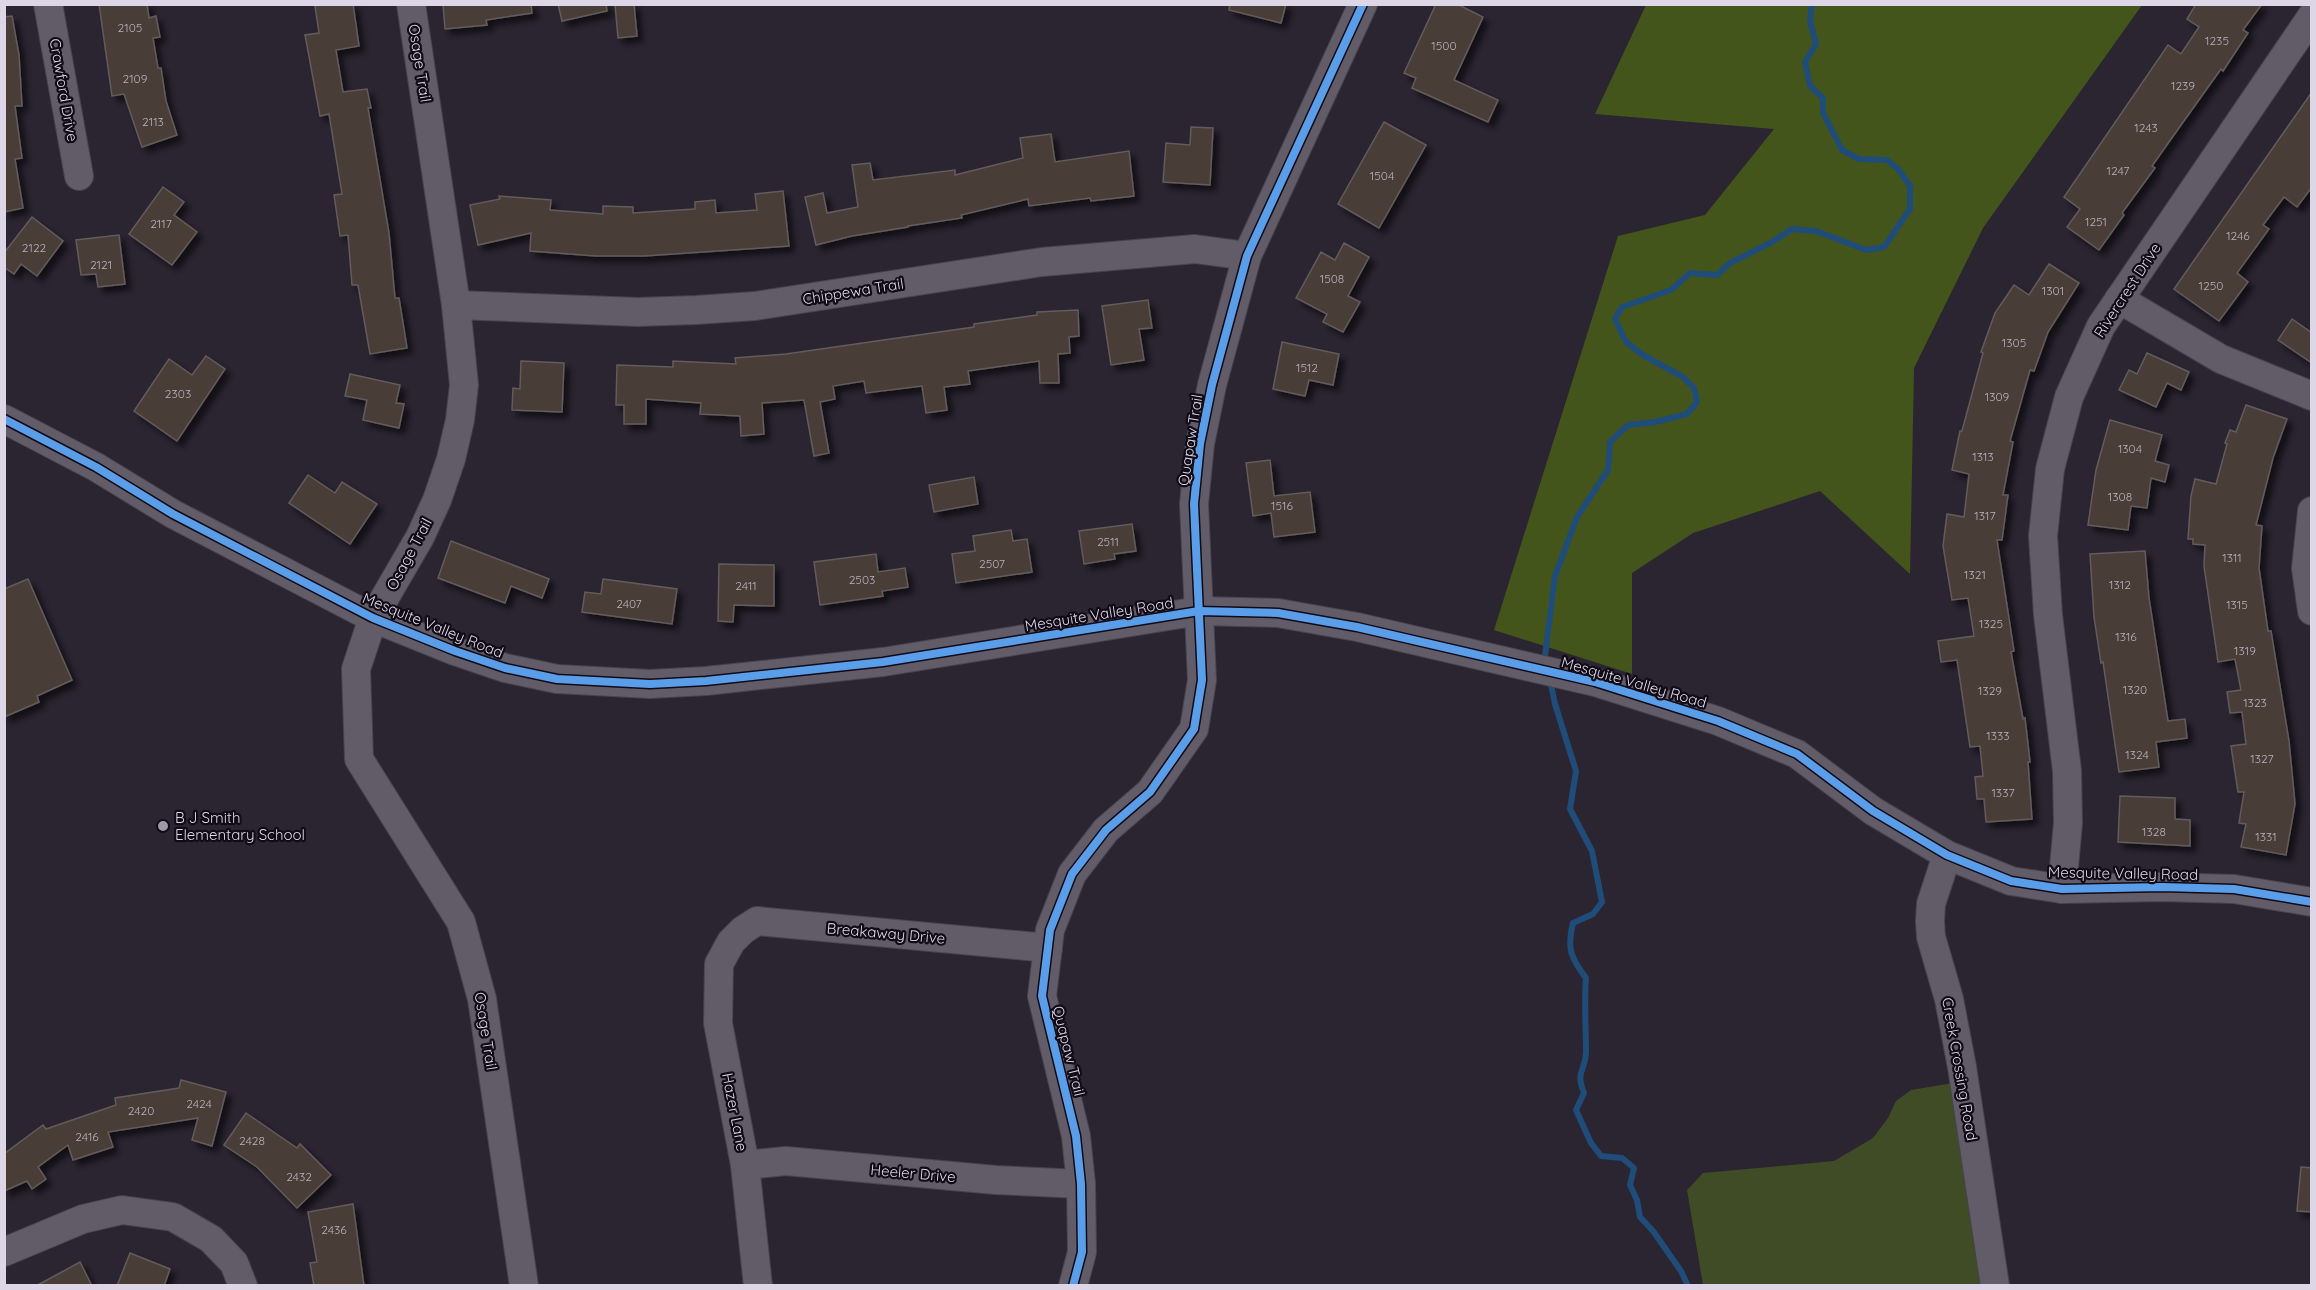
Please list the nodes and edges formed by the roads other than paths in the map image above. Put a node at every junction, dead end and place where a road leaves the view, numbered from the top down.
1 (48, 4) edge
2 (411, 4) edge
3 (1363, 4) edge
4 (2312, 16) edge
5 (79, 176) dead end
6 (1247, 256) junction
7 (2119, 299) junction
8 (456, 305) junction
9 (2312, 396) edge
10 (4, 419) edge
11 (2312, 511) edge
12 (1199, 611) junction
13 (2312, 611) edge
14 (373, 618) junction
15 (1947, 855) junction
16 (2062, 889) junction
17 (2312, 902) edge
18 (730, 942) joint
19 (1048, 948) junction
20 (744, 1165) junction
21 (1081, 1184) junction
22 (4, 1252) edge
23 (243, 1286) edge
24 (524, 1286) edge
25 (759, 1286) edge
26 (1073, 1286) edge
27 (1995, 1286) edge

1 - 5 street, Crawford Drive
2 - 8 street, Osage Trail
3 - 6 street, Quapaw Trail
4 - 7 street, Rivercrest Drive
6 - 8 street, Chippewa Trail
6 - 12 street, Quapaw Trail
7 - 9 street
7 - 16 street, Rivercrest Drive
8 - 14 street, Osage Trail
10 - 14 street, Mesquite Valley Road
11 - 13 street
12 - 14 street, Mesquite Valley Road
12 - 15 street, Mesquite Valley Road
12 - 19 street, Quapaw Trail
14 - 24 street, Osage Trail
15 - 16 street, Mesquite Valley Road
15 - 27 street, Creek Crossing Road
16 - 17 street, Mesquite Valley Road
18 - 19 street, Breakaway Drive
18 - 20 street, Hazer Lane
19 - 21 street, Quapaw Trail
20 - 21 street, Heeler Drive
20 - 25 street, Hazer Lane
21 - 26 street, Quapaw Trail
22 - 23 street

